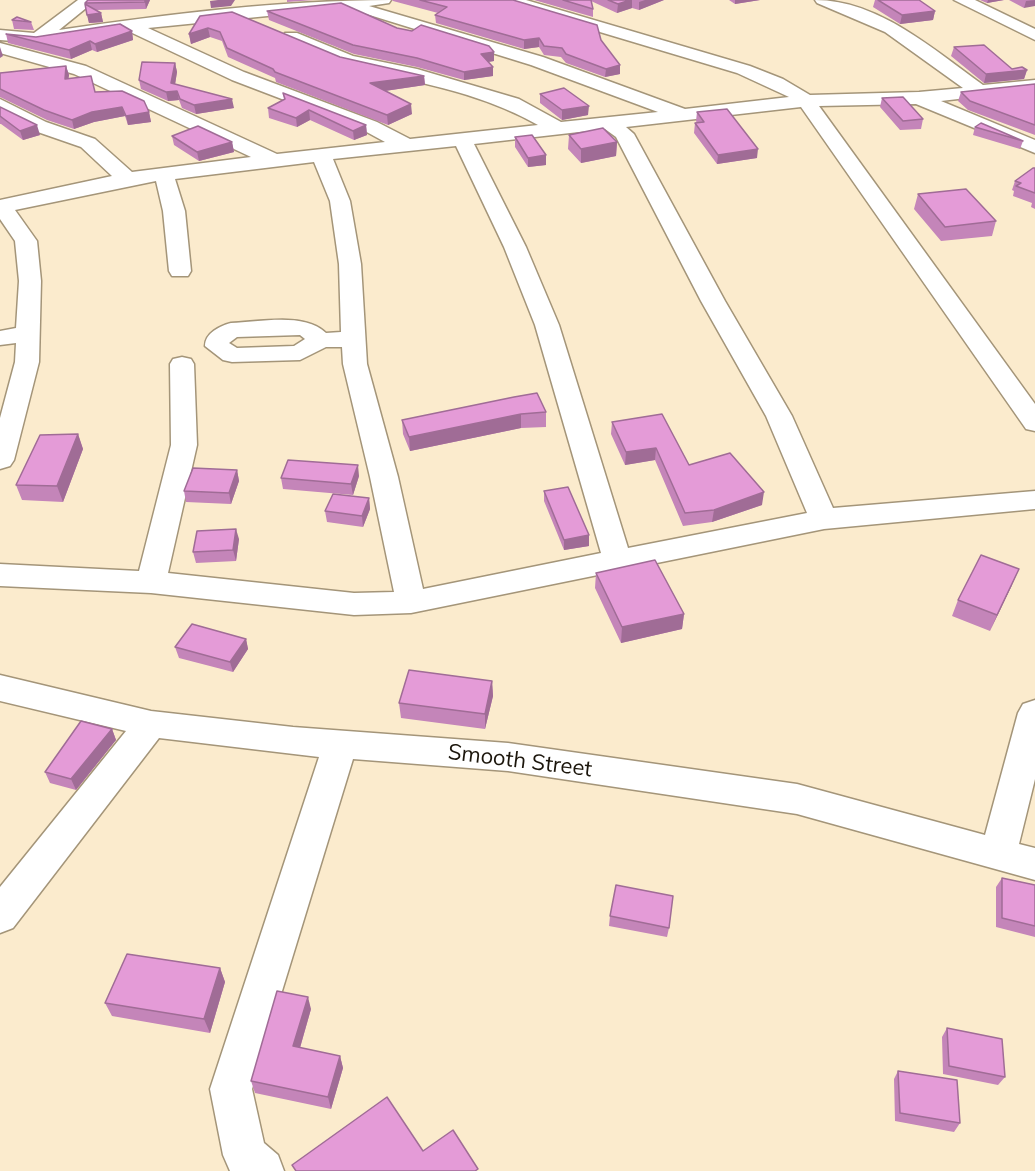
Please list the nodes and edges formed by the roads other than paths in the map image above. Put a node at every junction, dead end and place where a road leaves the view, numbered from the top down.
1 (88, 0) edge
2 (281, 0) edge
3 (383, 0) edge
4 (508, 0) edge
5 (823, 0) edge
6 (962, 0) edge
7 (348, 5) junction
8 (271, 24) junction
9 (128, 25) junction
10 (1035, 35) edge
11 (38, 38) junction
12 (1, 40) edge
13 (1035, 86) edge
14 (978, 90) junction
15 (918, 98) junction
16 (806, 101) junction
17 (0, 105) edge
18 (687, 116) junction
19 (611, 124) junction
20 (559, 129) junction
21 (462, 140) junction
22 (406, 145) junction
23 (1035, 147) edge
24 (321, 155) junction
25 (274, 160) junction
26 (164, 174) junction
27 (127, 178) junction
28 (1, 206) edge
29 (180, 271) dead end
30 (28, 334) junction
31 (0, 338) edge
32 (354, 339) junction
33 (320, 340) dead end
34 (182, 364) dead end
35 (1035, 423) edge
36 (0, 460) edge
37 (1035, 500) edge
38 (824, 519) junction
39 (618, 562) junction
40 (0, 575) edge
41 (151, 582) junction
42 (411, 602) junction
43 (0, 688) edge
44 (1035, 713) edge
45 (151, 724) junction
46 (340, 745) junction
47 (998, 854) junction
48 (1035, 864) edge
49 (0, 916) edge
50 (262, 1171) edge

1 - 11 street
2 - 8 street
3 - 7 street
4 - 16 street
5 - 14 street
6 - 10 street
7 - 8 street
7 - 18 street
8 - 9 street
8 - 20 street
9 - 11 street
9 - 22 street
11 - 12 street
12 - 25 street
13 - 14 street
14 - 15 street
15 - 16 street
15 - 23 street
16 - 18 street
16 - 35 street
17 - 27 street
18 - 19 street
19 - 20 street
19 - 38 street
20 - 21 street
21 - 22 street
21 - 39 street
22 - 24 street
24 - 25 street
24 - 32 street
25 - 26 street
26 - 27 street
26 - 29 street
27 - 28 street
28 - 30 street
30 - 31 street
30 - 36 street
32 - 33 street
32 - 42 street
34 - 41 street
37 - 38 street
38 - 39 street
39 - 42 street
40 - 41 street
41 - 42 street
43 - 45 street, Smooth Street
44 - 47 street
45 - 46 street, Smooth Street
45 - 49 street
46 - 47 street, Smooth Street
46 - 50 street
47 - 48 street, Smooth Street

